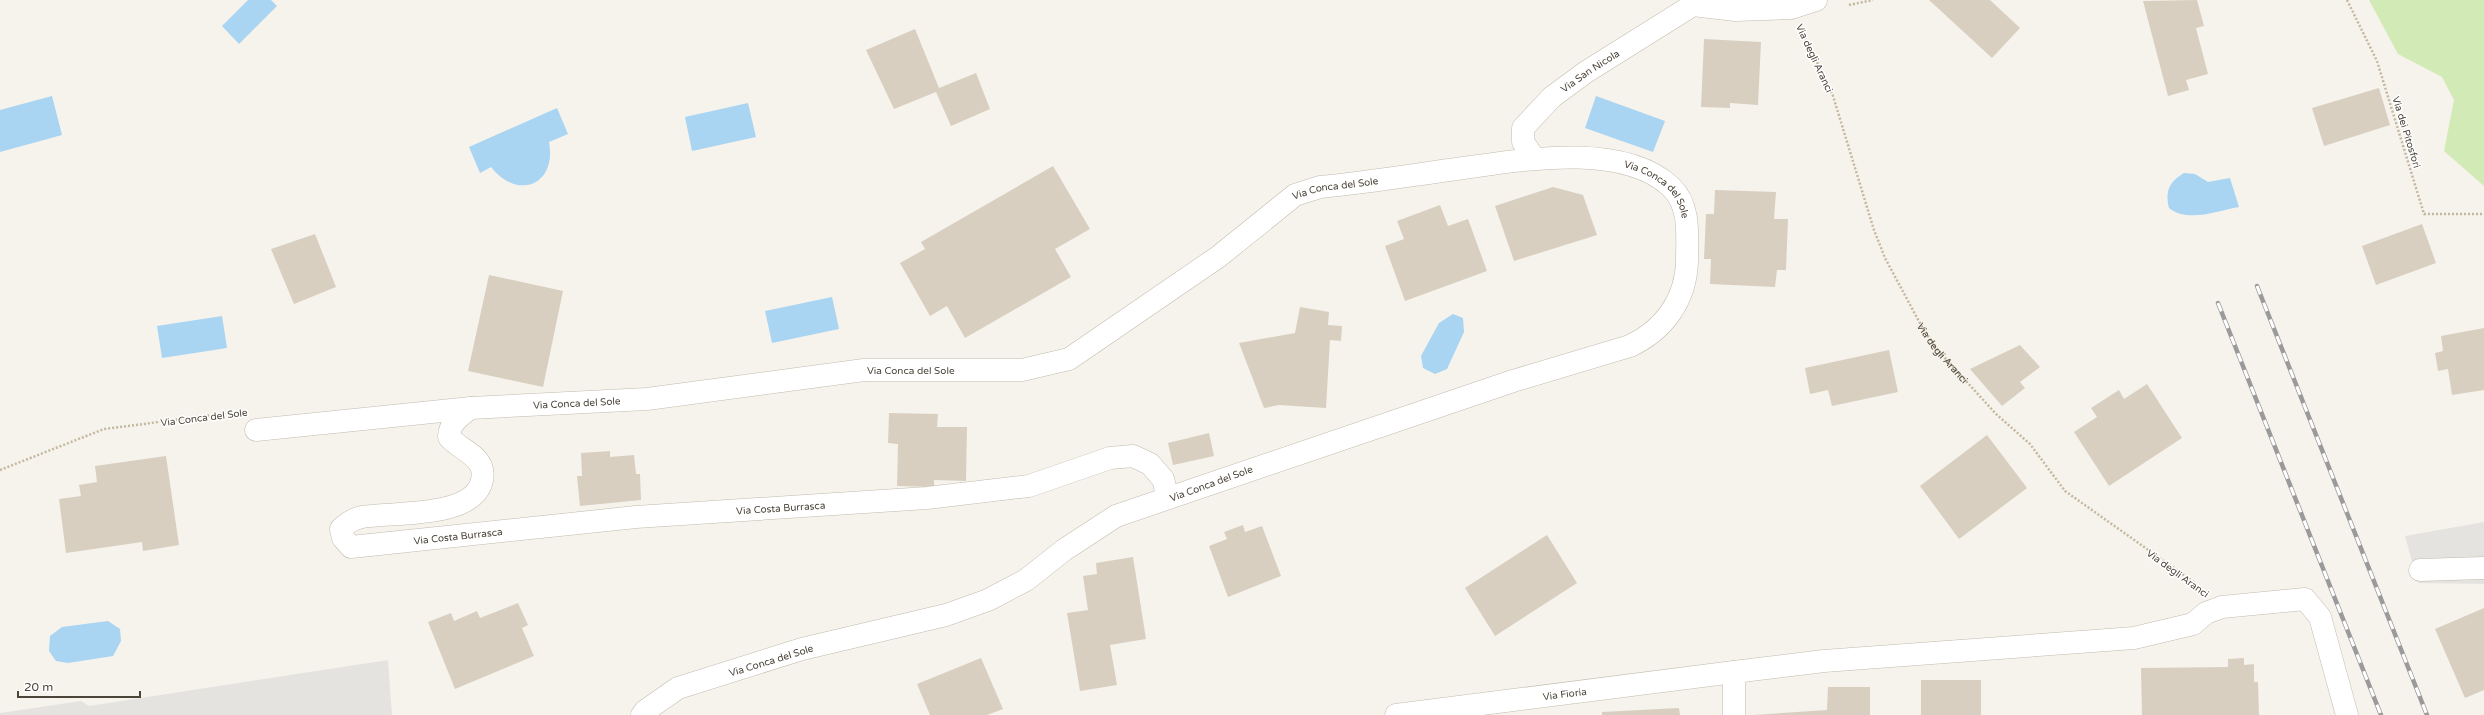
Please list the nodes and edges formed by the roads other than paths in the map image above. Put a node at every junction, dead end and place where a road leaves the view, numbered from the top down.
1 (1816, 0) edge
2 (1690, 2) edge
3 (1534, 158) junction
4 (471, 408) junction
5 (256, 430) road end
6 (1168, 498) junction
7 (2484, 568) edge
8 (2420, 570) dead end
9 (1734, 672) junction
10 (642, 715) edge
11 (1396, 715) edge
12 (1734, 715) edge
13 (2347, 715) edge

1 - 2 street, Via San Nicola
2 - 3 street, Via San Nicola
3 - 4 street, Via Conca del Sole
3 - 6 street, Via Conca del Sole
4 - 5 street, Via Conca del Sole
4 - 6 street, Via Costa Burrasca
6 - 10 street, Via Conca del Sole
7 - 8 street
9 - 11 street, Via Fioria
9 - 12 street
9 - 13 street, Via degli Aranci

